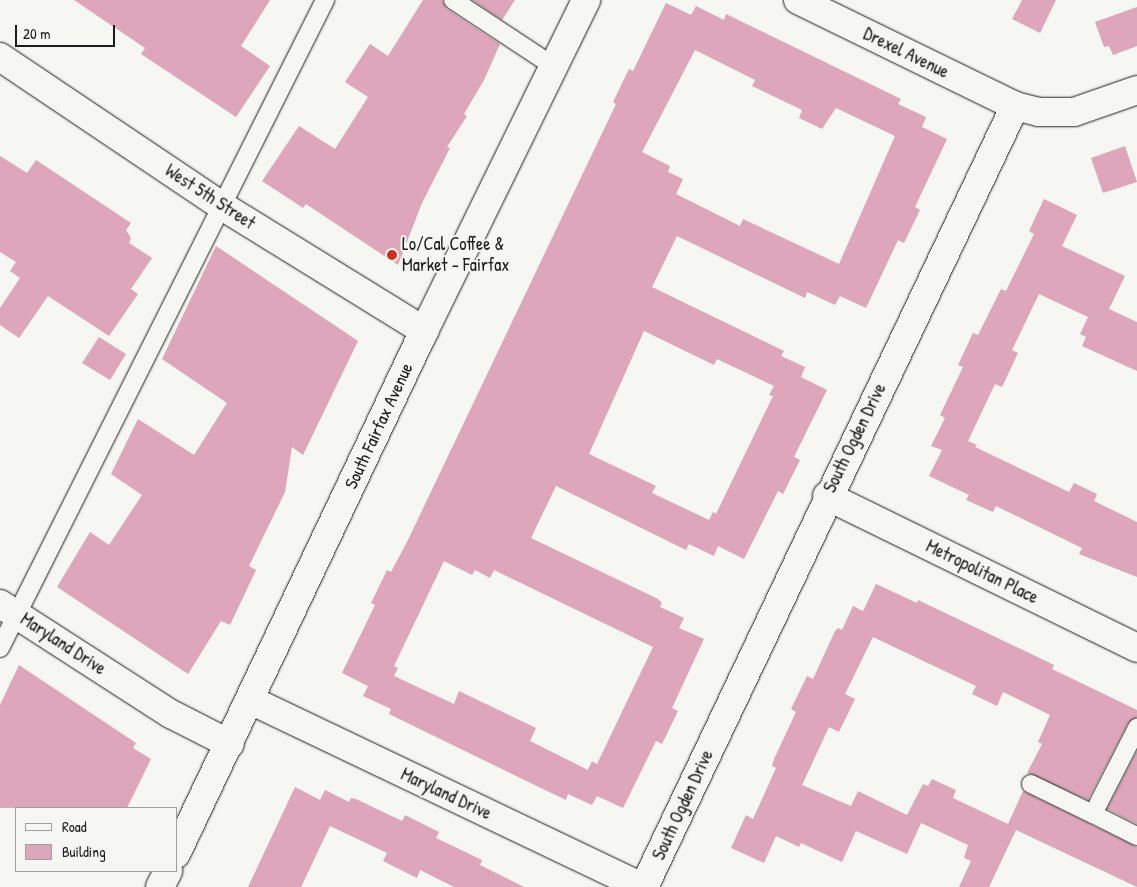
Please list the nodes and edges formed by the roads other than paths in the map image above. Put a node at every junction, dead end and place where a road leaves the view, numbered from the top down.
1 (325, 0) edge
2 (453, 0) edge
3 (798, 0) edge
4 (579, 4) edge
5 (0, 57) edge
6 (554, 66) junction
7 (1137, 90) edge
8 (1015, 106) junction
9 (222, 206) junction
10 (424, 331) junction
11 (827, 496) junction
12 (8, 609) edge
13 (0, 648) edge
14 (1137, 648) edge
15 (250, 700) junction
16 (1137, 728) edge
17 (230, 744) junction
18 (1032, 784) dead end
19 (1093, 814) junction
20 (1137, 836) edge
21 (178, 850) edge
22 (168, 872) edge
23 (160, 887) edge
24 (643, 887) edge

1 - 9 lane
2 - 6 lane
3 - 8 street, Drexel Avenue
4 - 6 street, South Fairfax Avenue
5 - 9 street, West 5th Street
6 - 10 street, South Fairfax Avenue
7 - 8 street
8 - 11 street, South Ogden Drive
9 - 10 street, West 5th Street
9 - 12 lane
10 - 15 street, South Fairfax Avenue
11 - 14 street, Metropolitan Place
11 - 24 street, South Ogden Drive
12 - 13 lane
12 - 17 street, Maryland Drive
15 - 17 street, South Fairfax Avenue
15 - 24 street, Maryland Drive
16 - 19 lane
17 - 21 street, South Fairfax Avenue
18 - 19 lane
19 - 20 lane
22 - 23 street

